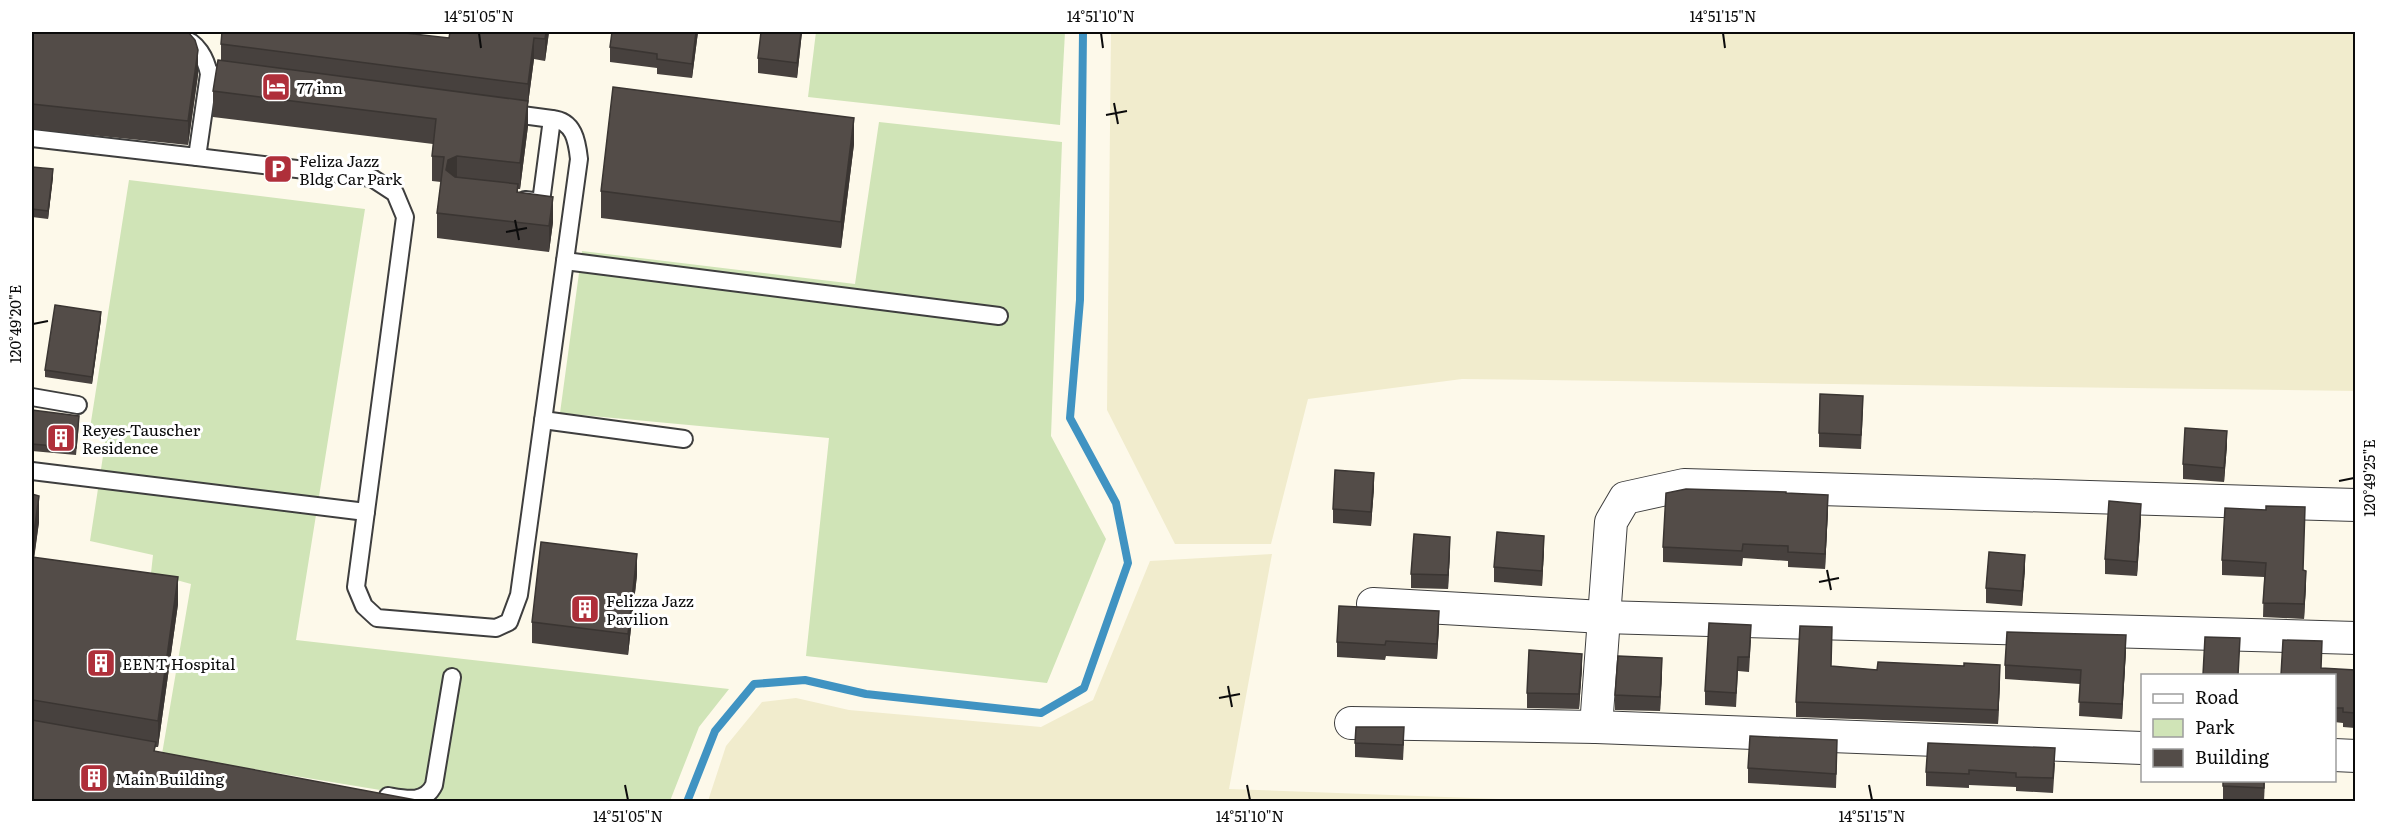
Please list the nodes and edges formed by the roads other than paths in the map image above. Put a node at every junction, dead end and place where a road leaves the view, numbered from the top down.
1 (164, 36) edge
2 (209, 74) junction
3 (256, 80) edge
4 (492, 111) edge
5 (552, 118) junction
6 (32, 138) edge
7 (197, 157) junction
8 (509, 198) edge
9 (565, 261) junction
10 (999, 316) dead end
11 (32, 397) edge
12 (78, 405) dead end
13 (543, 420) junction
14 (684, 439) dead end
15 (32, 471) edge
16 (2355, 505) edge
17 (366, 512) junction
18 (1373, 604) dead end
19 (1603, 617) junction
20 (2355, 638) edge
21 (452, 677) dead end
22 (1351, 723) dead end
23 (1596, 727) junction
24 (2141, 748) edge
25 (2336, 755) edge
26 (2355, 756) edge
27 (372, 794) edge

1 - 2 lane
2 - 3 lane
2 - 7 lane
4 - 5 lane
5 - 8 lane
5 - 9 lane
6 - 7 lane
7 - 17 lane
9 - 10 lane
9 - 13 lane
11 - 12 lane
13 - 14 lane
13 - 17 lane
15 - 17 lane
16 - 19 street
18 - 19 street
19 - 20 street
19 - 23 street
21 - 27 lane
22 - 23 street
23 - 24 street
25 - 26 street

